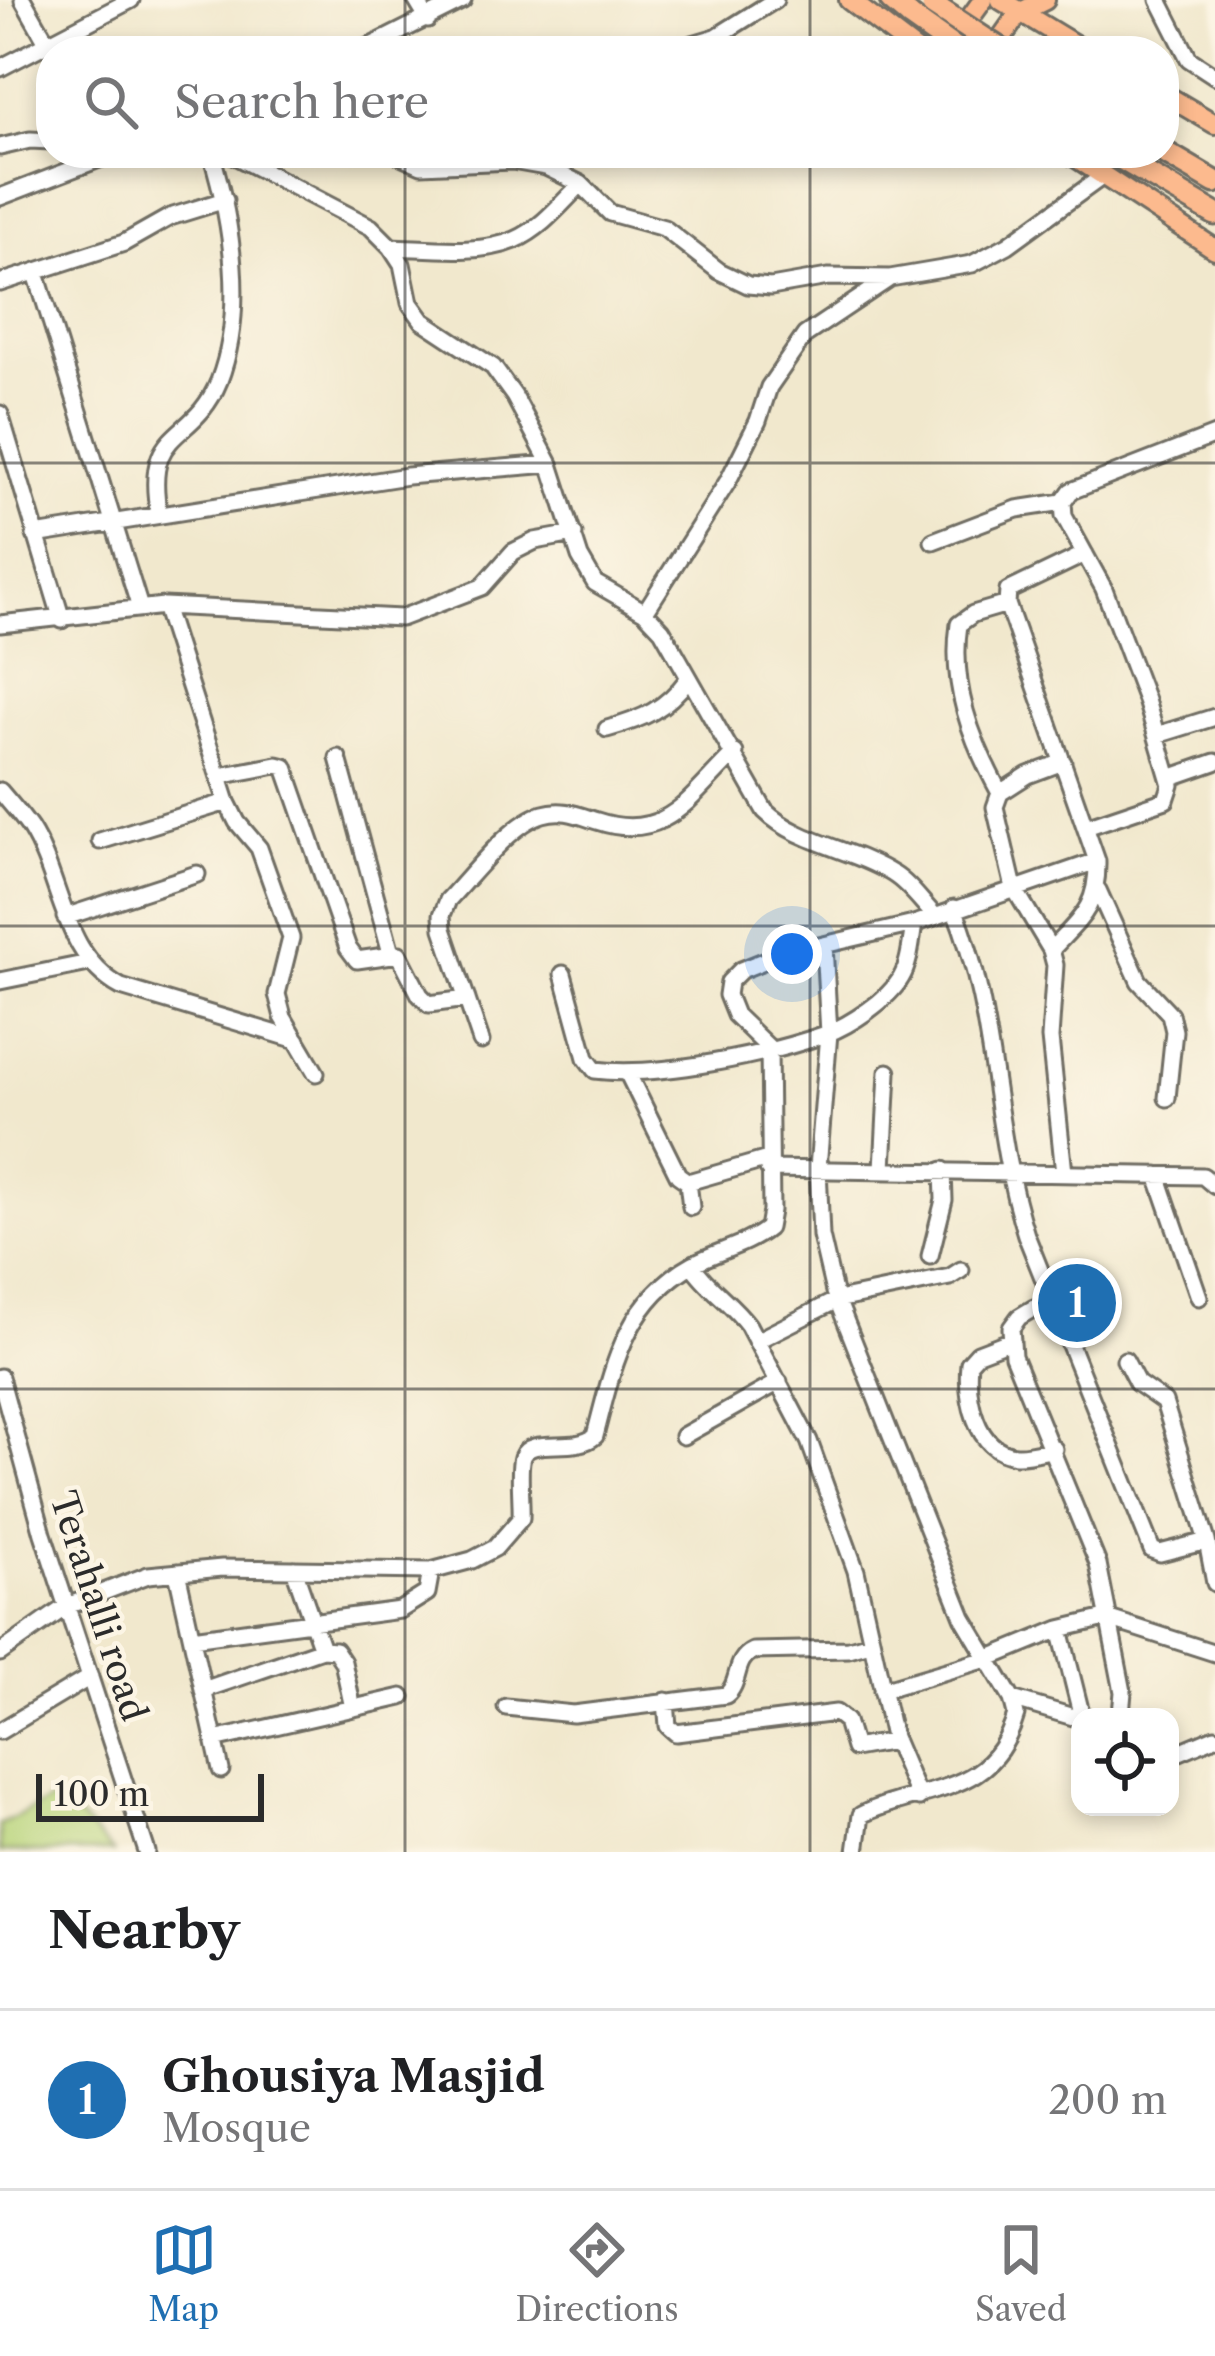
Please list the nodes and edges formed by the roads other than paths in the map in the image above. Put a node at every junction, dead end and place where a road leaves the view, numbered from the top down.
1 (23, 0) edge
2 (131, 0) edge
3 (416, 0) edge
4 (463, 0) edge
5 (775, 0) edge
6 (849, 0) edge
7 (891, 0) edge
8 (983, 0) edge
9 (1001, 0) edge
10 (1045, 0) edge
11 (1159, 0) edge
12 (930, 3) edge
13 (107, 5) edge
14 (1019, 13) junction
15 (428, 20) junction
16 (43, 36) edge
17 (60, 36) edge
18 (393, 36) edge
19 (718, 36) edge
20 (896, 36) edge
21 (937, 36) edge
22 (957, 36) edge
23 (980, 36) edge
24 (1003, 36) edge
25 (1059, 36) edge
26 (1178, 36) edge
27 (1179, 38) edge
28 (36, 50) edge
29 (0, 68) edge
30 (1215, 76) edge
31 (1179, 103) edge
32 (1215, 124) edge
33 (36, 140) edge
34 (0, 146) edge
35 (1179, 161) edge
36 (62, 168) edge
37 (215, 168) edge
38 (258, 168) edge
39 (548, 168) edge
40 (1091, 168) edge
41 (1137, 168) edge
42 (1103, 176) junction
43 (1215, 182) edge
44 (581, 184) junction
45 (0, 197) edge
46 (225, 200) junction
47 (1215, 214) edge
48 (391, 247) junction
49 (1215, 249) edge
50 (36, 273) junction
51 (890, 278) junction
52 (0, 283) edge
53 (0, 414) edge
54 (1215, 434) edge
55 (550, 464) junction
56 (1063, 502) junction
57 (158, 515) junction
58 (111, 523) junction
59 (574, 534) junction
60 (35, 535) junction
61 (933, 542) dead end
62 (1085, 554) junction
63 (1007, 604) junction
64 (164, 606) junction
65 (140, 608) junction
66 (645, 612) junction
67 (62, 620) junction
68 (0, 624) edge
69 (688, 679) junction
70 (1215, 717) edge
71 (607, 729) dead end
72 (1157, 735) junction
73 (735, 753) junction
74 (338, 758) dead end
75 (1063, 762) junction
76 (1213, 767) edge
77 (219, 776) junction
78 (1169, 778) junction
79 (0, 791) edge
80 (1000, 793) junction
81 (227, 802) junction
82 (1086, 827) junction
83 (100, 841) dead end
84 (1097, 861) junction
85 (196, 874) dead end
86 (1014, 888) junction
87 (1098, 890) junction
88 (954, 908) junction
89 (933, 914) junction
90 (64, 917) junction
91 (914, 924) junction
92 (824, 945) junction
93 (1052, 950) junction
94 (392, 953) junction
95 (89, 962) junction
96 (563, 974) dead end
97 (0, 981) edge
98 (466, 999) junction
99 (829, 1034) junction
100 (297, 1040) junction
101 (481, 1041) dead end
102 (769, 1048) junction
103 (888, 1072) dead end
104 (316, 1073) dead end
105 (628, 1074) junction
106 (1167, 1098) dead end
107 (768, 1164) junction
108 (818, 1168) junction
109 (883, 1169) junction
110 (943, 1170) junction
111 (1010, 1171) junction
112 (1064, 1173) junction
113 (1157, 1175) junction
114 (688, 1182) junction
115 (1215, 1186) edge
116 (691, 1207) dead end
117 (930, 1256) dead end
118 (692, 1264) junction
119 (961, 1270) dead end
120 (1199, 1297) dead end
121 (837, 1300) junction
122 (1053, 1304) junction
123 (1012, 1340) junction
124 (756, 1341) junction
125 (1125, 1360) dead end
126 (0, 1377) edge
127 (779, 1382) junction
128 (683, 1436) dead end
129 (1054, 1449) junction
130 (1207, 1540) junction
131 (294, 1569) junction
132 (430, 1571) junction
133 (177, 1572) junction
134 (1215, 1583) edge
135 (67, 1606) junction
136 (1106, 1618) junction
137 (313, 1623) junction
138 (1060, 1629) junction
139 (192, 1638) junction
140 (870, 1643) junction
141 (322, 1648) junction
142 (0, 1653) edge
143 (1215, 1653) edge
144 (987, 1659) junction
145 (90, 1677) junction
146 (203, 1690) junction
147 (882, 1690) junction
148 (402, 1697) dead end
149 (1012, 1700) junction
150 (666, 1701) junction
151 (506, 1707) dead end
152 (353, 1708) junction
153 (1079, 1708) edge
154 (1121, 1708) edge
155 (1071, 1715) edge
156 (0, 1731) edge
157 (1215, 1737) edge
158 (214, 1740) junction
159 (894, 1741) junction
160 (1179, 1752) edge
161 (221, 1770) dead end
162 (919, 1798) junction
163 (147, 1852) edge
164 (856, 1852) edge

1 - 16 street
2 - 13 street
3 - 15 street
4 - 15 street
5 - 19 street
6 - 20 main road
7 - 21 highway, bridge
8 - 22 main road
9 - 14 main road
10 - 14 main road
11 - 26 street
12 - 23 highway, bridge
13 - 17 street
14 - 24 main road
14 - 25 main road
15 - 18 street
27 - 30 street
28 - 29 street
31 - 32 main road
33 - 34 street
35 - 43 highway
36 - 45 street
37 - 46 street
38 - 48 street
39 - 44 street
40 - 42 main road
41 - 47 highway
42 - 49 main road
42 - 51 street
44 - 48 street
44 - 51 street
46 - 50 street
46 - 57 street
48 - 55 street
50 - 52 street
50 - 58 street
51 - 66 street
53 - 60 street
54 - 56 street
55 - 57 street
55 - 59 street
56 - 61 street
56 - 62 street
57 - 58 street
58 - 60 street
58 - 65 street
59 - 64 street
59 - 66 street
60 - 67 street
62 - 63 street
62 - 72 street
63 - 75 street
63 - 80 street
64 - 65 street
64 - 77 street
65 - 67 street
66 - 69 street
67 - 68 street
69 - 71 street
69 - 73 street
70 - 72 street
72 - 78 street
73 - 89 street
73 - 98 street
74 - 94 street
75 - 80 street
75 - 82 street
76 - 78 street
77 - 81 street
77 - 94 street
78 - 82 street
79 - 90 street
80 - 86 street
81 - 83 street
81 - 100 street
82 - 84 street
84 - 86 street
84 - 87 street
85 - 90 street
86 - 88 street
86 - 93 street
87 - 93 street
87 - 106 street
88 - 89 street
88 - 111 street
89 - 91 street
90 - 95 street
91 - 92 street
91 - 99 street
92 - 99 street
92 - 102 street
93 - 112 street
94 - 98 street
95 - 97 street
95 - 100 street
96 - 105 street
98 - 101 street
99 - 102 street
99 - 108 street
100 - 104 street
102 - 105 street
102 - 107 street
103 - 109 street
105 - 114 street
107 - 108 street
107 - 114 street
107 - 118 street
108 - 109 street
108 - 121 street
109 - 110 street
110 - 111 street
110 - 117 street
111 - 112 street
111 - 122 street
112 - 113 street
113 - 115 street
113 - 120 street
114 - 116 street
118 - 124 street
118 - 132 street
119 - 121 street
121 - 124 street
121 - 144 street
122 - 123 street
122 - 130 street
123 - 129 street
123 - 129 street
124 - 127 street
125 - 130 street
126 - 135 street, Terahalli road
127 - 128 street
127 - 140 street
129 - 136 street
130 - 134 street
131 - 132 street
131 - 133 street
131 - 137 street
132 - 137 street
133 - 135 street
133 - 139 street
135 - 142 street
135 - 145 street, Terahalli road
136 - 138 street
136 - 143 street
136 - 154 street
137 - 139 street
137 - 141 street
138 - 144 street
138 - 153 street
139 - 146 street
140 - 147 street
140 - 150 street
141 - 146 street
141 - 152 street
144 - 147 street
144 - 149 street
145 - 156 street
145 - 163 street, Terahalli road
146 - 158 street
147 - 159 street
148 - 152 street
149 - 155 street
149 - 162 street
150 - 151 street
150 - 159 street
152 - 158 street
157 - 160 street
158 - 161 street
159 - 162 street
162 - 164 street

